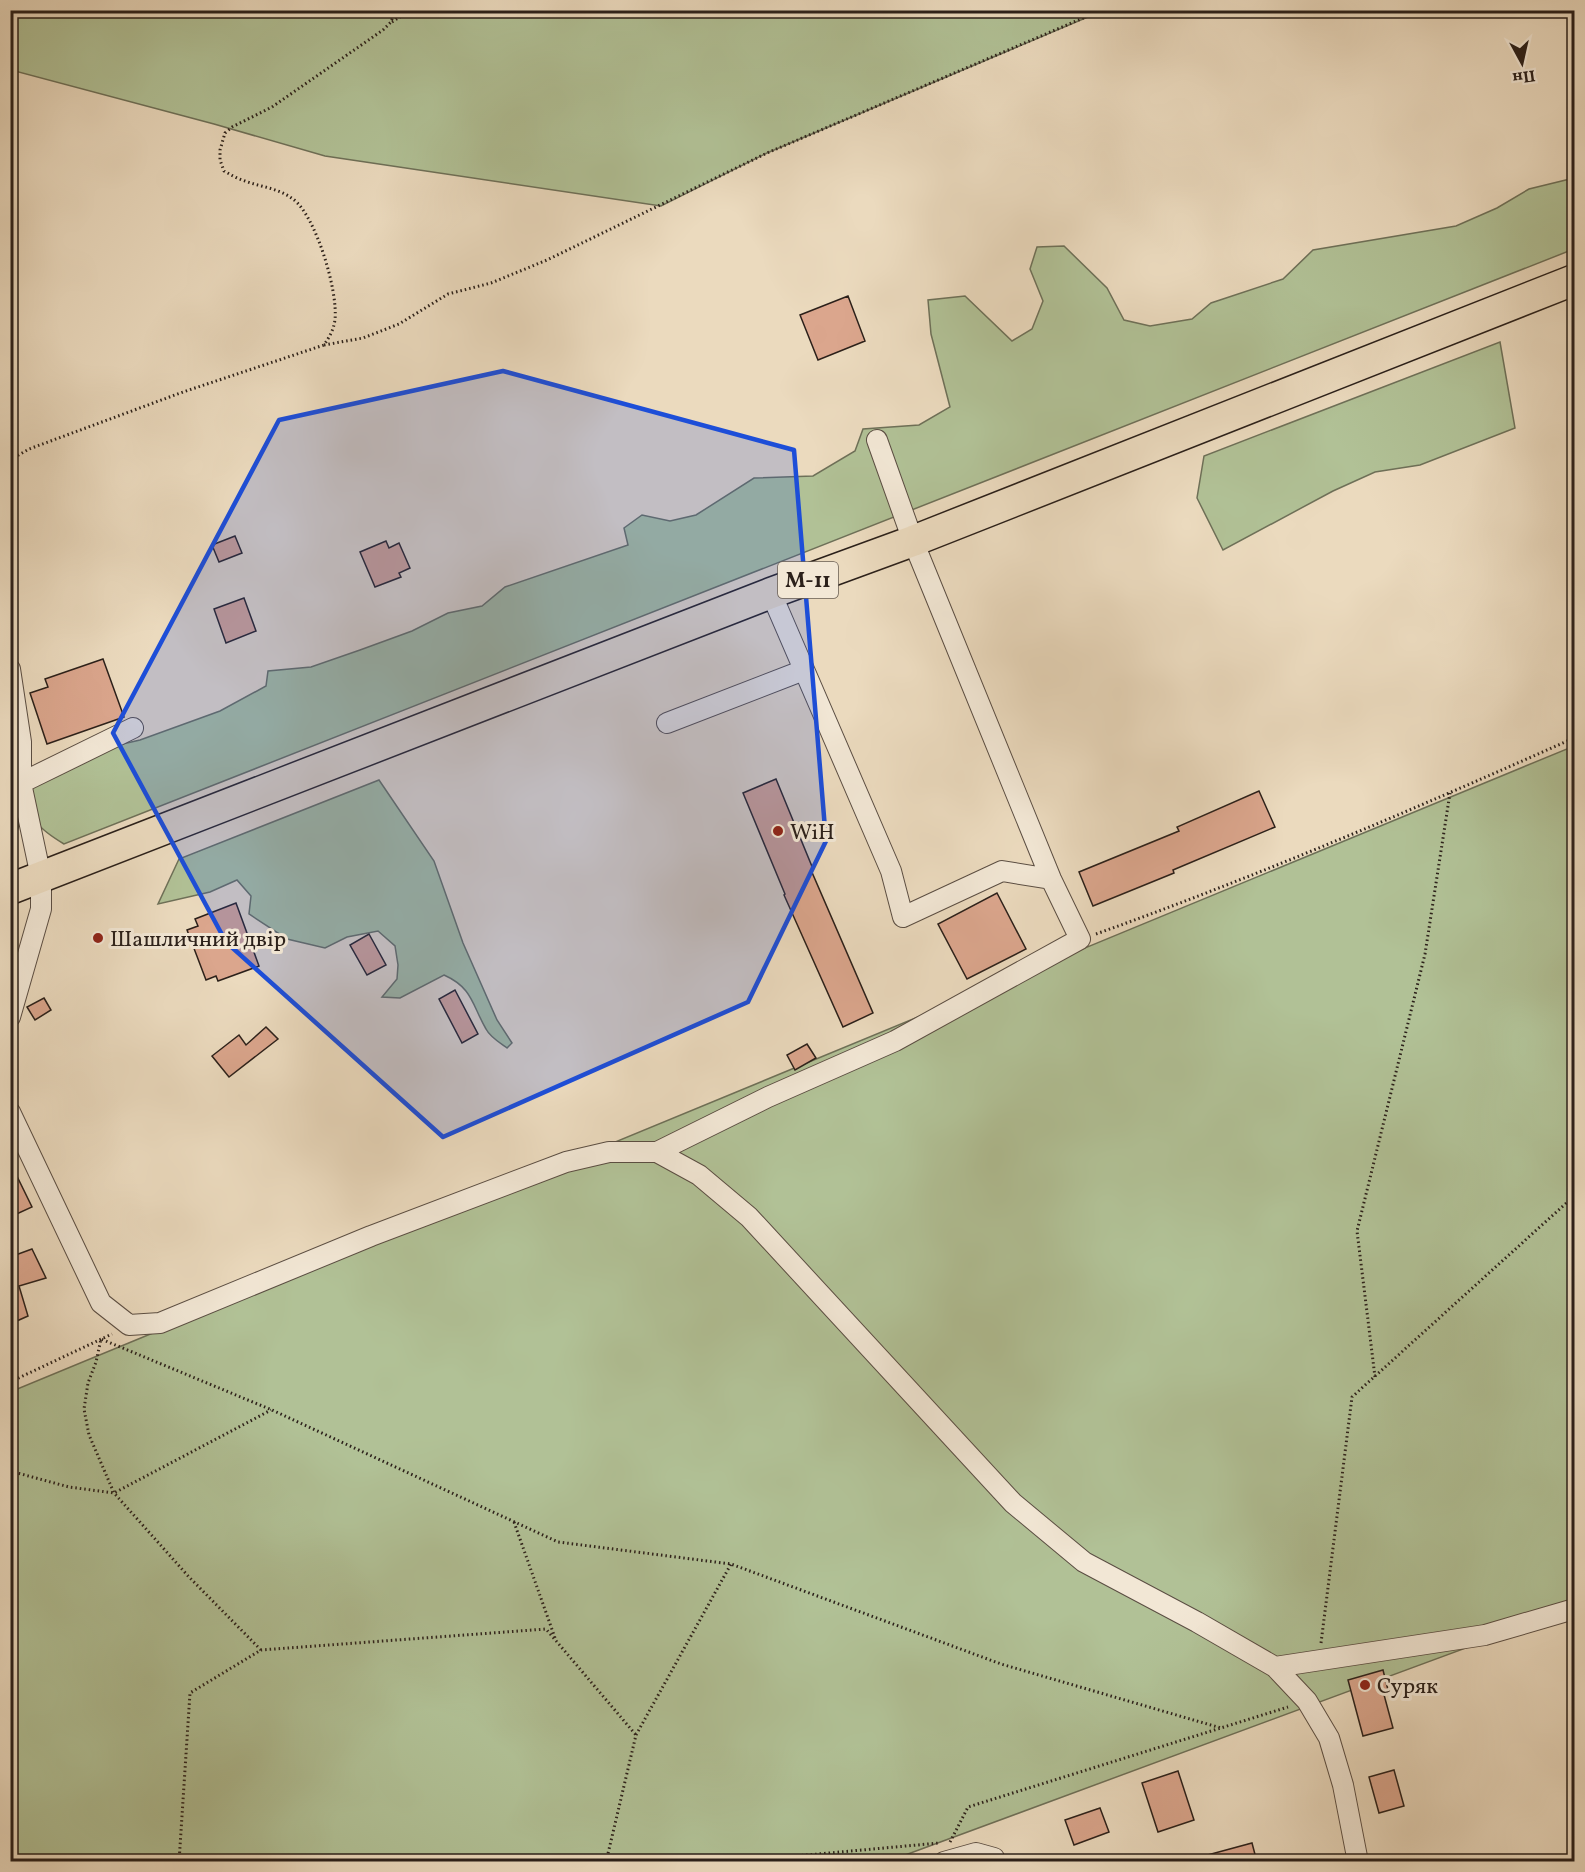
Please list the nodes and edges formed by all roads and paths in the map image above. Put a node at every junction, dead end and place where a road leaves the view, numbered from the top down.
1 (27, 10) edge
2 (34, 10) edge
3 (395, 10) edge
4 (411, 10) edge
5 (1101, 10) edge
6 (391, 22) junction
7 (1575, 280) edge
8 (324, 345) junction
9 (877, 440) dead end
10 (10, 460) edge
11 (913, 541) junction
12 (771, 593) junction
13 (10, 669) edge
14 (804, 670) junction
15 (667, 723) dead end
16 (133, 728) dead end
17 (1575, 738) edge
18 (16, 784) edge
19 (1450, 794) junction
20 (41, 877) junction
21 (1051, 879) junction
22 (10, 889) edge
23 (1080, 939) junction
24 (17, 978) edge
25 (10, 1017) edge
26 (10, 1112) edge
27 (657, 1152) junction
28 (1575, 1196) edge
29 (129, 1325) junction
30 (101, 1339) junction
31 (1375, 1377) junction
32 (10, 1382) edge
33 (272, 1410) junction
34 (10, 1471) edge
35 (114, 1492) junction
36 (514, 1522) junction
37 (731, 1564) junction
38 (1575, 1609) edge
39 (555, 1640) junction
40 (261, 1650) junction
41 (1319, 1660) junction
42 (1275, 1667) junction
43 (1307, 1701) junction
44 (1221, 1728) junction
45 (636, 1735) junction
46 (950, 1842) junction
47 (944, 1857) edge
48 (179, 1862) edge
49 (606, 1862) edge
50 (730, 1862) edge
51 (994, 1862) edge
52 (1358, 1862) edge

1 - 2 path
3 - 6 path
4 - 6 path
5 - 8 path
6 - 8 path
7 - 11 highway, М-11
8 - 10 path
9 - 11 street
11 - 12 highway, М-11
11 - 21 street
12 - 14 street
12 - 20 highway, М-11
13 - 18 street
14 - 15 street
14 - 21 street
16 - 18 street
17 - 19 path
18 - 20 street
19 - 23 path
19 - 31 path
20 - 22 highway, М-11
20 - 24 street
21 - 23 street
23 - 27 street
24 - 25 street
26 - 29 street
27 - 29 street
27 - 42 street
28 - 31 path
29 - 30 path
30 - 32 path
30 - 33 path
30 - 35 path
31 - 41 path
33 - 35 path
33 - 36 path
34 - 35 path
35 - 40 path
36 - 37 path
36 - 39 path
37 - 44 path
37 - 45 path
38 - 41 street
39 - 40 path
39 - 45 path
40 - 48 path
41 - 42 street
42 - 43 street
43 - 44 path
43 - 52 street
44 - 46 path
45 - 49 path
46 - 47 path
46 - 50 path
47 - 51 street

